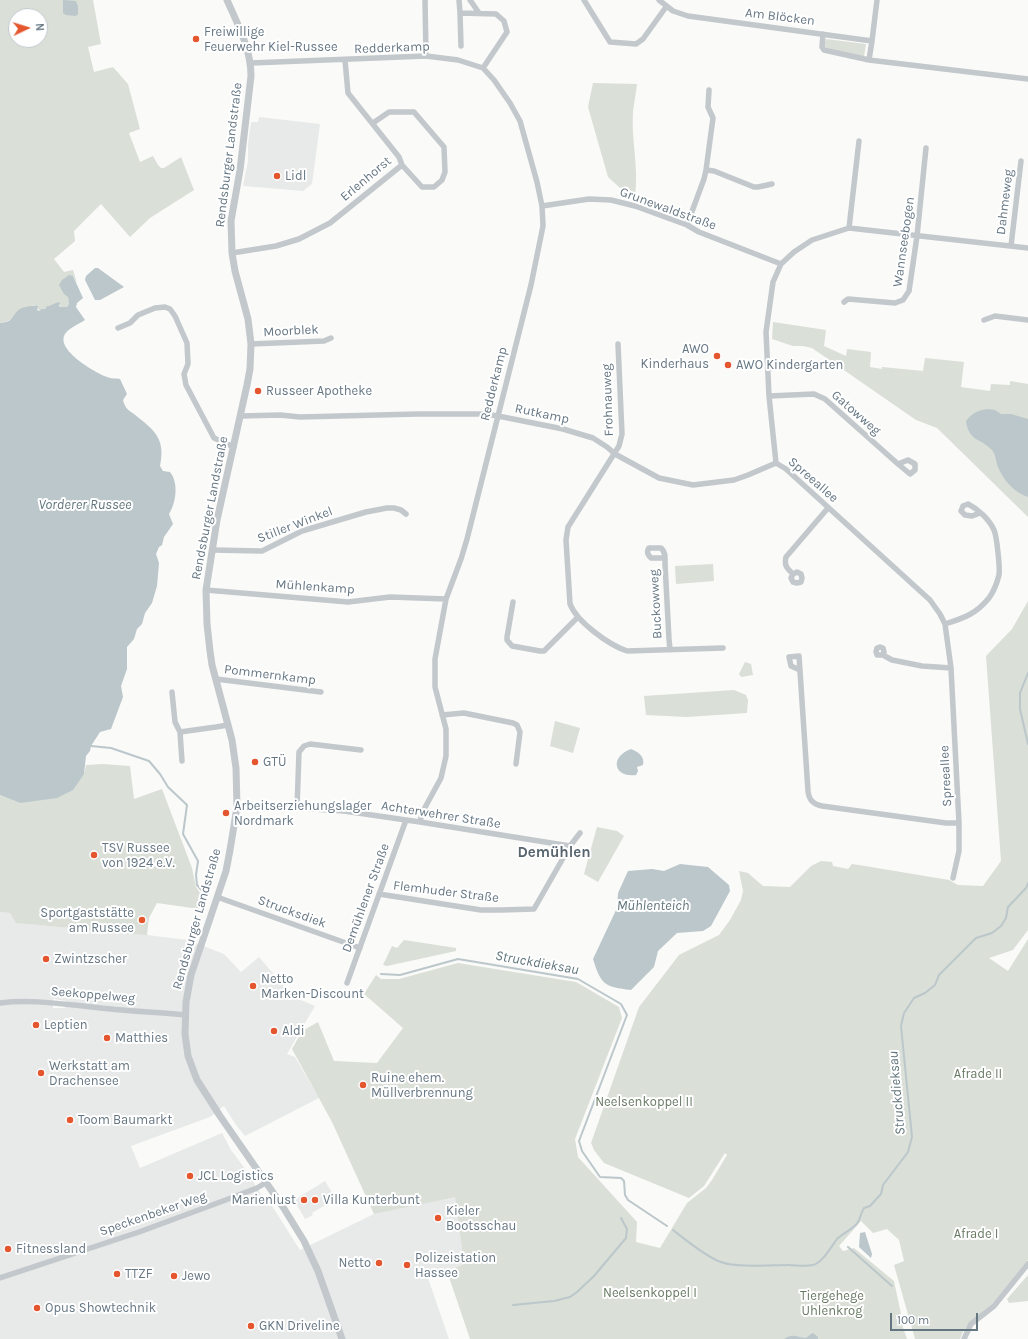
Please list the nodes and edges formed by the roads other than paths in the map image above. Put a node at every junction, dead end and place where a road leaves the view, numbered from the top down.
1 (227, 0) edge
2 (425, 0) edge
3 (459, 0) edge
4 (470, 0) edge
5 (584, 0) edge
6 (658, 0) edge
7 (877, 0) edge
8 (666, 7) junction
9 (460, 13) junction
10 (479, 13) junction
11 (823, 34) junction
12 (872, 40) junction
13 (461, 46) dead end
14 (426, 56) junction
15 (346, 60) junction
16 (869, 60) junction
17 (251, 63) junction
18 (483, 68) junction
19 (1028, 79) edge
20 (709, 90) dead end
21 (373, 123) junction
22 (859, 141) dead end
23 (926, 148) dead end
24 (1022, 161) dead end
25 (402, 165) junction
26 (706, 170) junction
27 (772, 184) dead end
28 (542, 206) junction
29 (686, 225) junction
30 (849, 228) junction
31 (917, 236) junction
32 (1011, 246) junction
33 (1028, 248) edge
34 (232, 253) junction
35 (781, 264) junction
36 (844, 302) dead end
37 (984, 320) dead end
38 (1028, 320) edge
39 (118, 328) dead end
40 (331, 338) dead end
41 (251, 344) junction
42 (618, 344) dead end
43 (769, 396) junction
44 (240, 416) junction
45 (498, 416) junction
46 (234, 447) junction
47 (615, 454) junction
48 (776, 463) junction
49 (898, 464) dead end
50 (828, 508) junction
51 (980, 513) dead end
52 (406, 514) dead end
53 (212, 550) junction
54 (665, 558) dead end
55 (793, 574) dead end
56 (206, 590) junction
57 (446, 599) junction
58 (513, 602) dead end
59 (578, 617) junction
60 (945, 624) junction
61 (723, 648) dead end
62 (670, 650) junction
63 (882, 655) dead end
64 (951, 668) junction
65 (800, 670) dead end
66 (216, 680) junction
67 (172, 692) dead end
68 (321, 692) dead end
69 (442, 715) junction
70 (228, 725) junction
71 (180, 732) junction
72 (361, 750) dead end
73 (182, 761) dead end
74 (516, 764) dead end
75 (237, 807) junction
76 (297, 808) junction
77 (406, 820) junction
78 (420, 822) junction
79 (959, 823) junction
80 (580, 833) dead end
81 (570, 846) junction
82 (953, 878) dead end
83 (379, 894) junction
84 (217, 897) junction
85 (360, 948) junction
86 (347, 983) dead end
87 (0, 1003) edge
88 (185, 1015) junction
89 (267, 1182) junction
90 (1028, 1264) edge
91 (0, 1278) edge
92 (342, 1339) edge
93 (964, 1339) edge

1 - 17 street, Rendsburger Landstraße
2 - 14 street
3 - 9 street
4 - 10 street
5 - 8 street
6 - 8 street, Am Blöcken
7 - 12 street
8 - 11 street, Am Blöcken
9 - 10 street
9 - 13 street
10 - 18 street
11 - 12 street, Am Blöcken
11 - 16 street, Am Blöcken
12 - 16 street
14 - 15 street, Redderkamp
14 - 18 street, Redderkamp
15 - 17 street, Redderkamp
15 - 21 street, Erlenhorst
16 - 19 street, Am Blöcken
17 - 34 street, Rendsburger Landstraße
18 - 28 street, Redderkamp
20 - 26 street
21 - 25 street, Erlenhorst
21 - 25 street
22 - 30 street
23 - 31 street, Wannseebogen
24 - 32 street, Dahmeweg
25 - 34 street, Erlenhorst
26 - 27 street
26 - 29 street
28 - 29 street, Grunewaldstraße
28 - 45 street, Redderkamp
29 - 35 street, Grunewaldstraße
30 - 31 street, Spreeallee
30 - 35 street, Spreeallee
31 - 32 street, Spreeallee
31 - 36 street, Wannseebogen
32 - 33 street, Spreeallee
34 - 41 street, Rendsburger Landstraße
35 - 43 street, Spreeallee
37 - 38 street
39 - 46 street
40 - 41 street, Moorblek
41 - 44 street, Rendsburger Landstraße
42 - 47 street, Frohnauweg
43 - 48 street, Spreeallee
43 - 49 street, Gatowweg
44 - 45 street, Rutkamp
44 - 46 street, Rendsburger Landstraße
45 - 47 street, Rutkamp
45 - 57 street, Redderkamp
46 - 53 street, Rendsburger Landstraße
47 - 48 street, Rutkamp
47 - 59 street, Frohnauweg
48 - 50 street, Spreeallee
50 - 55 street
50 - 60 street, Spreeallee
51 - 60 street
52 - 53 street, Stiller Winkel
53 - 56 street, Rendsburger Landstraße
54 - 62 street, Buckowweg
56 - 57 street, Mühlenkamp
56 - 66 street, Rendsburger Landstraße
57 - 69 street, Redderkamp
58 - 59 street
59 - 62 street
60 - 64 street, Spreeallee
61 - 62 street
63 - 64 street
64 - 79 street, Spreeallee
65 - 79 street
66 - 68 street, Pommernkamp
66 - 70 street, Rendsburger Landstraße
67 - 71 street
69 - 74 street
69 - 78 street, Redderkamp
70 - 71 street
70 - 75 street, Rendsburger Landstraße
71 - 73 street
72 - 76 street
75 - 76 street, Achterwehrer Straße
75 - 84 street, Rendsburger Landstraße
76 - 77 street, Achterwehrer Straße
77 - 78 street, Achterwehrer Straße
77 - 83 street, Demühlener Straße
78 - 81 street, Achterwehrer Straße
79 - 82 street, Spreeallee
80 - 81 street
81 - 83 street, Flemhuder Straße
83 - 85 street, Demühlener Straße
84 - 85 street, Strucksdiek
84 - 88 street, Rendsburger Landstraße
85 - 86 street, Demühlener Straße
87 - 88 street, Seekoppelweg
88 - 89 street, Rendsburger Landstraße
89 - 91 street, Speckenbeker Weg
89 - 92 street, Rendsburger Landstraße
90 - 93 street

